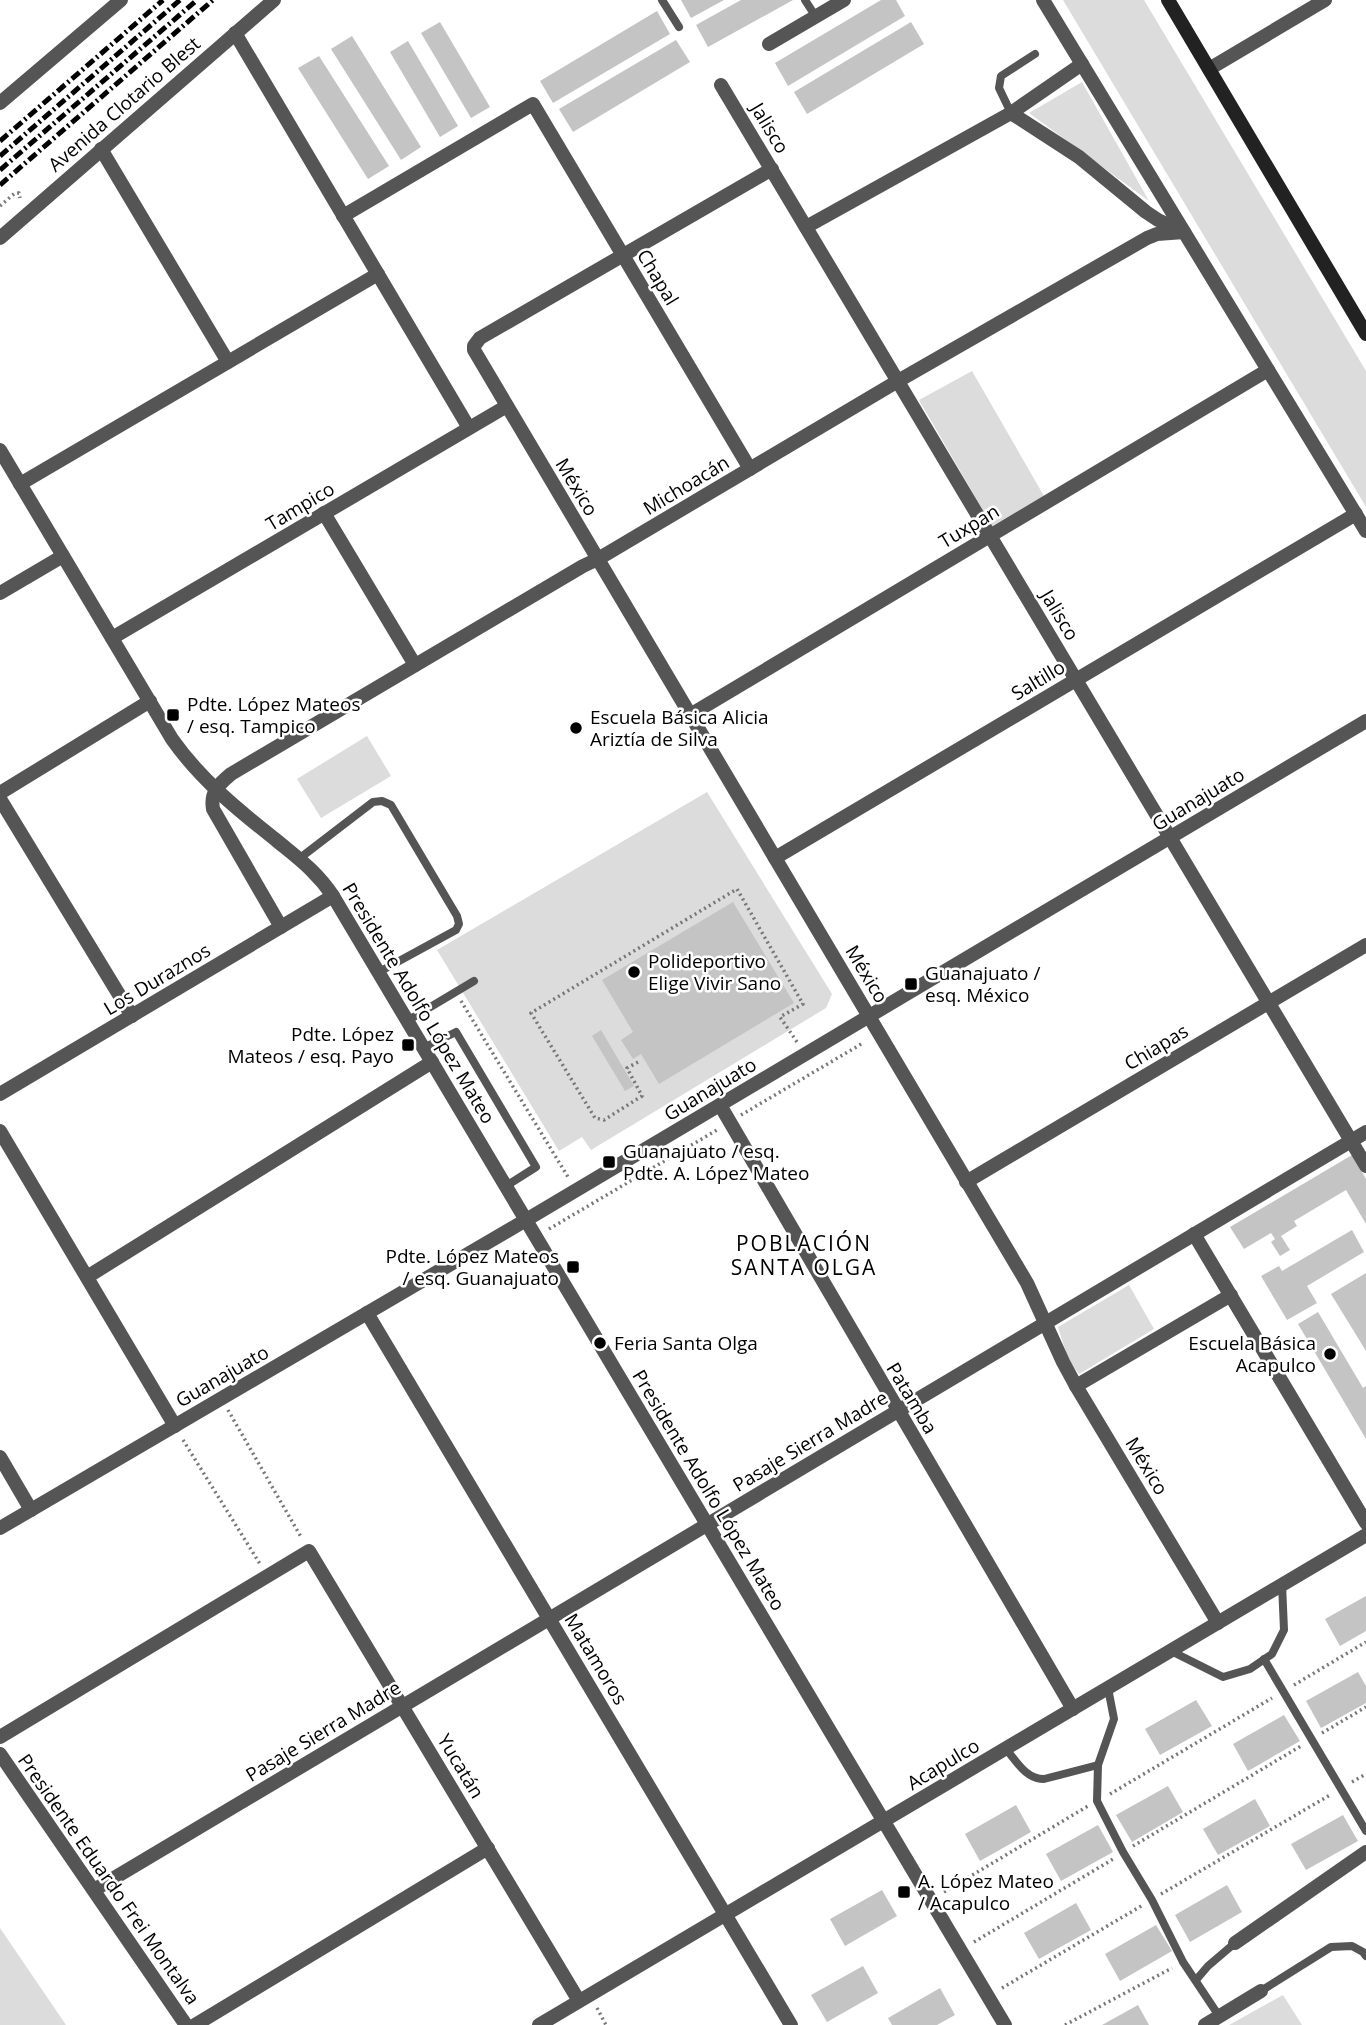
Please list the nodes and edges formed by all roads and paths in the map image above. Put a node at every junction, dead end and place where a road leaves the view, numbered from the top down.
1 (121, 0) edge
2 (274, 0) edge
3 (662, 0) edge
4 (805, 0) edge
5 (844, 0) edge
6 (1043, 0) edge
7 (1168, 0) edge
8 (1325, 0) edge
9 (816, 17) junction
10 (679, 27) dead end
11 (235, 33) junction
12 (769, 44) dead end
13 (1035, 54) dead end
14 (1082, 64) junction
15 (1209, 69) junction
16 (721, 85) dead end
17 (0, 103) edge
18 (1011, 113) junction
19 (101, 149) junction
20 (772, 169) junction
21 (17, 202) dead end
22 (0, 206) edge
23 (343, 216) junction
24 (806, 226) junction
25 (1184, 232) junction
26 (0, 237) edge
27 (623, 255) junction
28 (378, 274) junction
29 (1366, 334) edge
30 (228, 362) junction
31 (1268, 370) junction
32 (898, 381) junction
33 (507, 406) junction
34 (469, 428) junction
35 (0, 450) edge
36 (750, 469) junction
37 (20, 484) junction
38 (324, 513) junction
39 (1356, 514) junction
40 (1366, 531) edge
41 (990, 536) junction
42 (63, 556) junction
43 (598, 559) junction
44 (0, 593) edge
45 (112, 638) junction
46 (415, 665) junction
47 (1077, 680) junction
48 (150, 701) junction
49 (690, 715) junction
50 (1366, 721) edge
51 (215, 789) junction
52 (0, 793) edge
53 (0, 799) edge
54 (1170, 837) junction
55 (300, 858) junction
56 (775, 858) junction
57 (333, 896) junction
58 (281, 927) junction
59 (1366, 945) edge
60 (379, 972) junction
61 (474, 981) dead end
62 (455, 992) junction
63 (1269, 1003) junction
64 (132, 1016) junction
65 (869, 1016) junction
66 (407, 1021) junction
67 (798, 1044) dead end
68 (424, 1048) junction
69 (432, 1062) junction
70 (638, 1062) dead end
71 (0, 1094) edge
72 (720, 1105) junction
73 (0, 1131) edge
74 (1366, 1132) edge
75 (1351, 1140) junction
76 (1366, 1166) edge
77 (569, 1178) dead end
78 (966, 1182) junction
79 (506, 1186) junction
80 (526, 1220) junction
81 (1194, 1234) junction
82 (87, 1277) junction
83 (1231, 1295) junction
84 (368, 1313) junction
85 (1045, 1323) junction
86 (1076, 1386) junction
87 (222, 1399) junction
88 (898, 1411) junction
89 (175, 1426) junction
90 (0, 1457) edge
91 (31, 1510) junction
92 (1366, 1523) edge
93 (707, 1524) junction
94 (0, 1528) edge
95 (1366, 1535) edge
96 (309, 1551) junction
97 (268, 1576) junction
98 (1282, 1584) junction
99 (549, 1619) junction
100 (1218, 1623) junction
101 (1366, 1642) edge
102 (1171, 1651) junction
103 (1264, 1659) junction
104 (1108, 1688) junction
105 (1282, 1692) junction
106 (403, 1706) junction
107 (1366, 1707) edge
108 (1073, 1709) junction
109 (0, 1737) edge
110 (1312, 1739) junction
111 (1006, 1749) junction
112 (0, 1754) edge
113 (1098, 1765) junction
114 (1366, 1774) edge
115 (1340, 1789) junction
116 (1097, 1801) junction
117 (884, 1822) junction
118 (1366, 1831) edge
119 (488, 1848) junction
120 (1123, 1852) junction
121 (1366, 1852) edge
122 (94, 1890) junction
123 (1152, 1899) junction
124 (930, 1900) junction
125 (726, 1915) junction
126 (1235, 1943) joint
127 (960, 1950) junction
128 (1366, 1956) edge
129 (1183, 1962) junction
130 (1196, 1980) junction
131 (1261, 1991) joint
132 (988, 1996) junction
133 (579, 2001) junction
134 (1219, 2016) junction
135 (186, 2025) edge
136 (195, 2025) edge
137 (539, 2025) edge
138 (791, 2025) edge
139 (1005, 2025) edge
140 (1065, 2025) edge
141 (1205, 2025) edge

1 - 17 street
2 - 11 street, Avenida Clotario Blest
3 - 10 lane
4 - 9 lane
5 - 9 street
6 - 14 street
7 - 15 main road
8 - 15 street
9 - 12 street
11 - 19 street, Avenida Clotario Blest
11 - 23 street
13 - 18 lane
14 - 18 street
14 - 25 street
15 - 29 main road
16 - 20 street, Jalisco
18 - 24 street
18 - 25 street
19 - 26 street, Avenida Clotario Blest
19 - 30 street
20 - 24 street, Jalisco
20 - 27 street
21 - 22 path
23 - 27 street, Chapal
23 - 28 street
24 - 32 street, Jalisco
25 - 31 street
25 - 32 street, Michoacán
27 - 33 street, México
27 - 36 street, Chapal
28 - 30 street
28 - 34 street
30 - 37 street
31 - 39 street
31 - 41 street, Tuxpan
32 - 36 street, Michoacán
32 - 41 street, Jalisco
33 - 34 street, Tampico
33 - 43 street, México
34 - 38 street, Tampico
35 - 37 street, Presidente Adolfo López Mateo
36 - 43 street, Michoacán
37 - 42 street, Presidente Adolfo López Mateo
38 - 45 street, Tampico
38 - 46 street
39 - 40 street
39 - 47 street, Saltillo
41 - 47 street, Jalisco
41 - 49 street, Tuxpan
42 - 44 street
42 - 45 street, Presidente Adolfo López Mateo
43 - 46 street, Michoacán
43 - 49 street, México
45 - 48 street, Presidente Adolfo López Mateo
46 - 51 street, Michoacán
47 - 54 street, Jalisco
47 - 56 street, Saltillo
48 - 51 street, Presidente Adolfo López Mateo
48 - 52 street
49 - 56 street, México
50 - 54 street, Guanajuato
51 - 55 street, Presidente Adolfo López Mateo
51 - 58 street
53 - 64 street
54 - 63 street, Jalisco
54 - 65 street, Guanajuato
55 - 57 street, Presidente Adolfo López Mateo
55 - 60 lane
56 - 65 street, México
57 - 58 street, Los Duraznos
57 - 60 street, Presidente Adolfo López Mateo
58 - 64 street, Los Duraznos
59 - 63 street, Chiapas
60 - 66 street, Presidente Adolfo López Mateo
61 - 62 lane
62 - 66 lane
62 - 77 path
63 - 75 street, Jalisco
63 - 78 street, Chiapas
64 - 71 street, Los Duraznos
65 - 72 street, Guanajuato
65 - 78 street, México
66 - 68 street, Presidente Adolfo López Mateo
67 - 70 path
68 - 69 street, Presidente Adolfo López Mateo
68 - 79 lane
69 - 79 street, Presidente Adolfo López Mateo
69 - 82 street
72 - 80 street, Guanajuato
72 - 88 street, Patamba
73 - 82 street
74 - 75 street, Pasaje Sierra Madre
75 - 76 street, Jalisco
75 - 81 street, Pasaje Sierra Madre
78 - 85 street, México
79 - 80 street, Presidente Adolfo López Mateo
80 - 84 street, Guanajuato
80 - 93 street, Presidente Adolfo López Mateo
81 - 83 street
81 - 85 street, Pasaje Sierra Madre
82 - 89 street
83 - 86 street
83 - 92 street
84 - 87 street, Guanajuato
84 - 99 street, Matamoros
85 - 86 street, México
85 - 88 street, Pasaje Sierra Madre
86 - 100 street, México
87 - 89 street, Guanajuato
87 - 96 path
88 - 93 street, Pasaje Sierra Madre
88 - 108 street, Patamba
89 - 91 street, Guanajuato
89 - 97 path
90 - 91 street
91 - 94 street, Guanajuato
93 - 99 street, Pasaje Sierra Madre
93 - 117 street, Presidente Adolfo López Mateo
95 - 98 street, Acapulco
96 - 97 street
96 - 106 street, Yucatán
97 - 109 street
98 - 100 street, Acapulco
98 - 103 lane
99 - 106 street, Pasaje Sierra Madre
99 - 125 street, Matamoros
100 - 102 street, Acapulco
101 - 105 path
102 - 103 lane
102 - 104 street, Acapulco
103 - 105 lane
104 - 108 street, Acapulco
104 - 113 lane
105 - 110 lane
105 - 116 path
106 - 119 street, Yucatán
106 - 122 street, Pasaje Sierra Madre
107 - 110 path
108 - 111 street, Acapulco
110 - 115 lane
110 - 120 path
111 - 113 lane
111 - 117 street, Acapulco
112 - 122 street, Presidente Eduardo Frei Montalva
113 - 116 lane
114 - 115 path
115 - 118 lane
115 - 123 path
116 - 120 lane
116 - 124 path
117 - 124 street, Presidente Adolfo López Mateo
117 - 125 street, Acapulco
119 - 133 street, Yucatán
119 - 136 street
120 - 123 lane
120 - 127 path
121 - 126 street
122 - 135 street, Presidente Eduardo Frei Montalva
123 - 129 lane
123 - 132 path
124 - 127 street, Presidente Adolfo López Mateo
125 - 133 street, Acapulco
125 - 138 street, Matamoros
126 - 130 lane
127 - 132 street, Presidente Adolfo López Mateo
128 - 131 lane
129 - 130 lane
129 - 140 path
130 - 134 lane
131 - 134 street
132 - 139 street, Presidente Adolfo López Mateo
133 - 137 street, Acapulco
134 - 141 street

